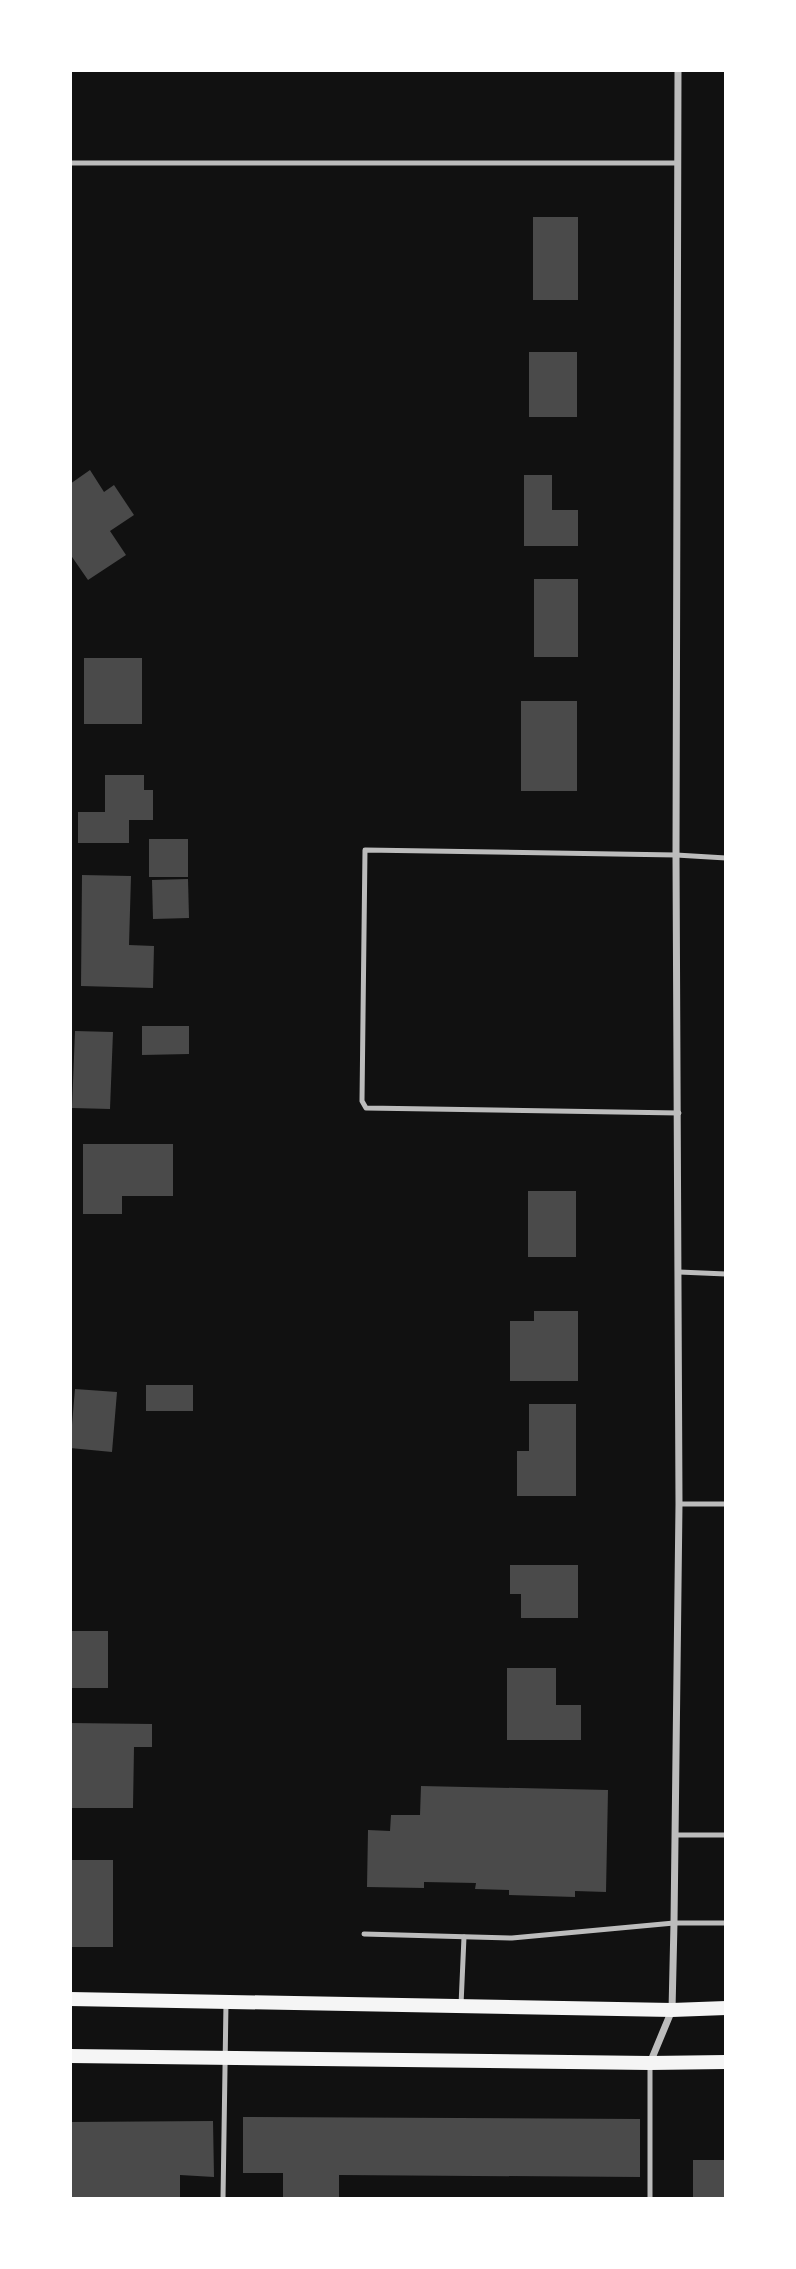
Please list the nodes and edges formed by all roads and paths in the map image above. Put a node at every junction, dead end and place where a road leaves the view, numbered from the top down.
1 (678, 70) edge
2 (70, 163) edge
3 (678, 163) junction
4 (676, 855) junction
5 (726, 858) edge
6 (678, 1113) junction
7 (678, 1272) junction
8 (726, 1274) edge
9 (679, 1504) junction
10 (726, 1504) edge
11 (675, 1835) junction
12 (726, 1835) edge
13 (674, 1923) junction
14 (726, 1923) edge
15 (364, 1934) dead end
16 (464, 1937) junction
17 (70, 1999) edge
18 (226, 2000) junction
19 (461, 2005) junction
20 (726, 2007) edge
21 (672, 2010) junction
22 (70, 2056) edge
23 (224, 2057) junction
24 (726, 2062) edge
25 (650, 2063) junction
26 (223, 2199) edge
27 (650, 2199) edge

1 - 3 street
2 - 3 lane
3 - 4 street
4 - 5 lane
4 - 6 street
4 - 6 lane
6 - 7 street
7 - 8 lane
7 - 9 street
9 - 10 lane
9 - 11 street
11 - 12 lane
11 - 13 street
13 - 14 lane
13 - 16 lane
13 - 21 street
15 - 16 lane
16 - 19 lane
17 - 18 main road
18 - 19 main road
18 - 23 lane
19 - 21 main road
20 - 21 main road
21 - 25 street
22 - 23 main road
23 - 25 main road
23 - 26 lane
24 - 25 main road
25 - 27 lane

